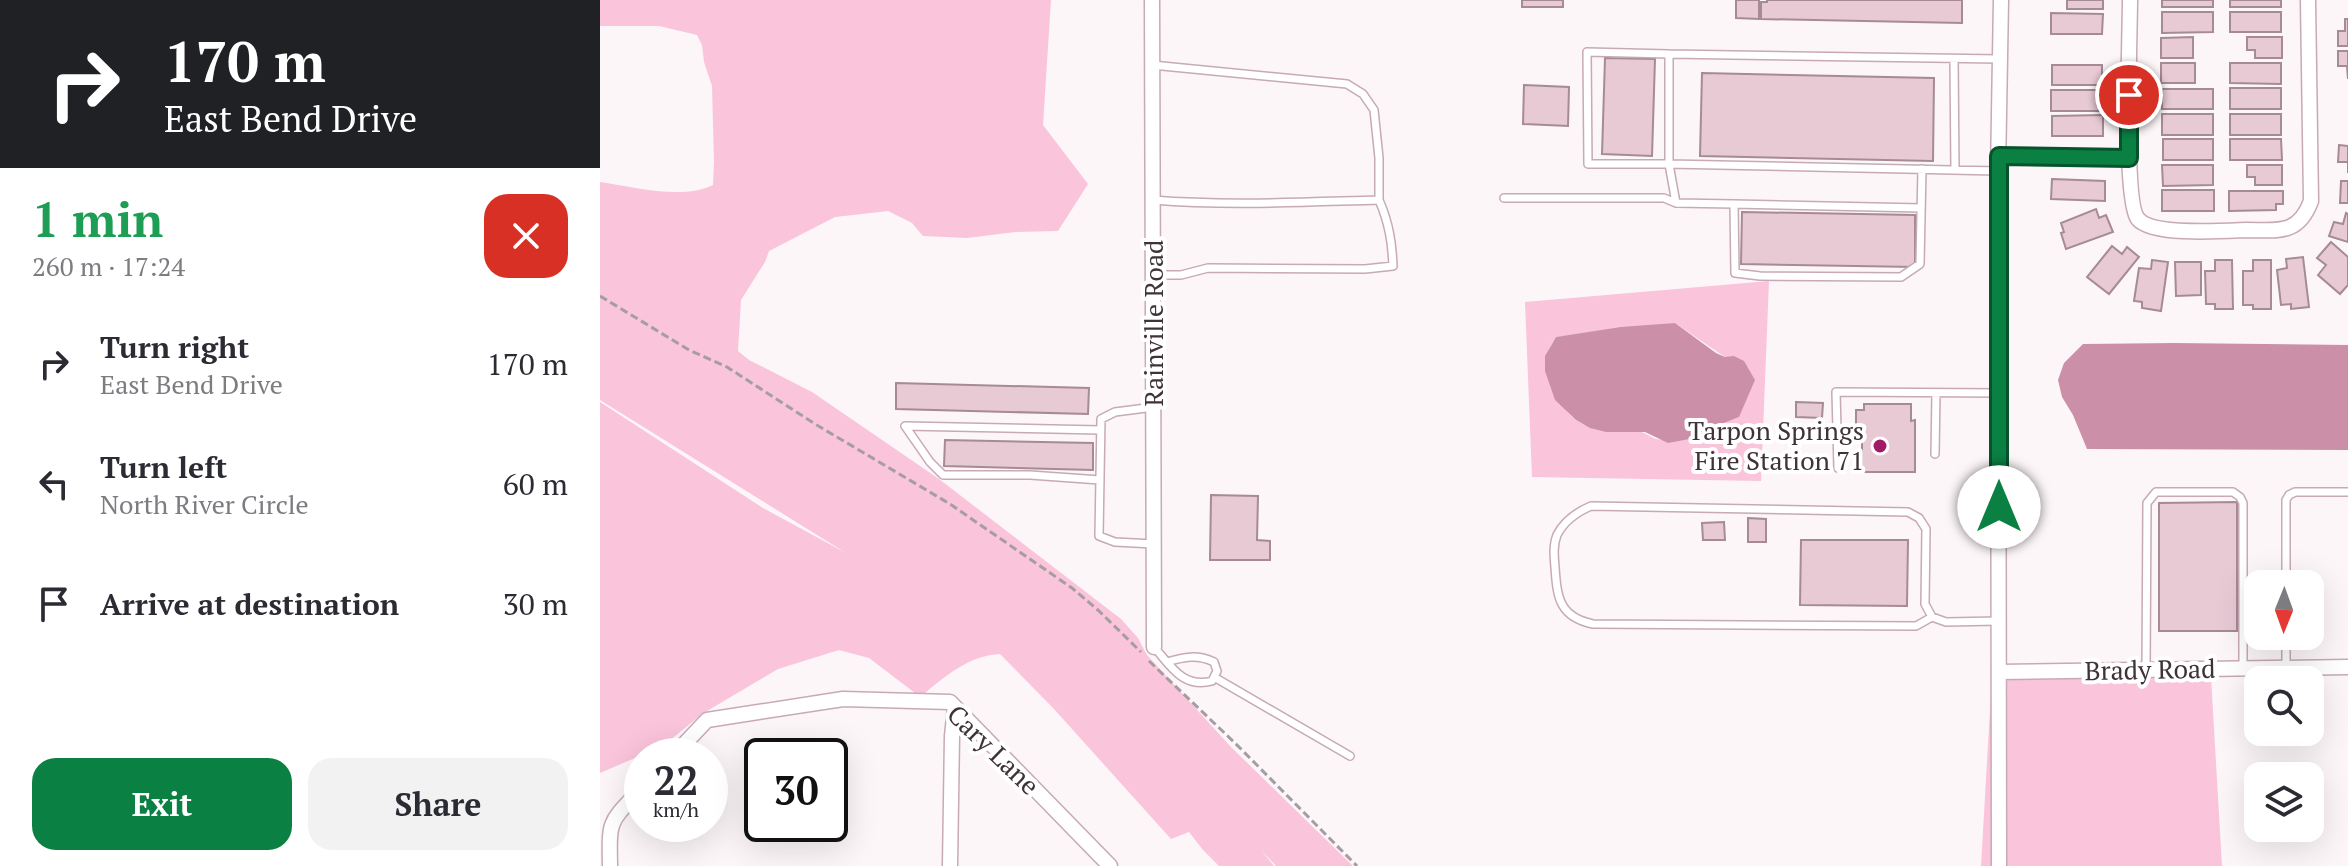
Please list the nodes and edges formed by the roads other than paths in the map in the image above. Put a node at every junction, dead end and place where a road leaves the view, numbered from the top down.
1 (1152, 0) edge
2 (2001, 0) edge
3 (2130, 0) edge
4 (2308, 0) edge
5 (1669, 54) junction
6 (1954, 59) junction
7 (2000, 59) junction
8 (1152, 65) junction
9 (2129, 158) junction
10 (1669, 164) junction
11 (1999, 164) junction
12 (1922, 169) junction
13 (1955, 170) junction
14 (1504, 198) dead end
15 (1153, 200) junction
16 (1379, 200) junction
17 (1676, 203) junction
18 (1734, 204) junction
19 (1921, 208) junction
20 (1154, 275) junction
21 (1936, 393) junction
22 (1999, 393) junction
23 (1154, 407) junction
24 (1100, 430) junction
25 (1935, 454) dead end
26 (1838, 468) dead end
27 (1100, 480) junction
28 (2348, 492) edge
29 (1154, 544) junction
30 (2286, 570) edge
31 (1932, 617) junction
32 (1999, 621) junction
33 (1154, 647) joint
34 (1167, 662) junction
35 (2324, 667) edge
36 (2348, 667) edge
37 (2243, 669) joint
38 (2146, 670) junction
39 (1999, 672) junction
40 (1214, 677) junction
41 (955, 708) junction
42 (690, 738) edge
43 (1350, 756) dead end
44 (624, 807) edge
45 (610, 866) edge
46 (950, 866) edge
47 (1110, 866) edge
48 (1999, 866) edge

1 - 8 street, Rainville Road
2 - 7 street
3 - 9 street
4 - 9 street
5 - 6 lane
5 - 10 lane
5 - 10 lane
6 - 7 lane
6 - 13 lane
7 - 11 street
8 - 15 street, Rainville Road
8 - 16 lane
9 - 11 street
10 - 12 lane
10 - 17 lane
11 - 13 lane
11 - 22 street
12 - 13 lane
12 - 19 lane
14 - 17 lane
15 - 16 lane
15 - 20 street, Rainville Road
16 - 20 lane
17 - 18 lane
18 - 19 lane
18 - 19 lane
20 - 23 street, Rainville Road
21 - 22 lane
21 - 25 lane
21 - 26 lane
22 - 32 street
23 - 24 lane
23 - 29 street, Rainville Road
24 - 27 lane
24 - 27 lane
27 - 29 lane
28 - 30 lane
29 - 33 street, Rainville Road
31 - 31 lane
31 - 32 lane
32 - 39 street
33 - 34 lane
34 - 40 lane
34 - 40 lane
35 - 36 street, Brady Road
37 - 38 street, Brady Road
37 - 38 lane
38 - 39 street, Brady Road
39 - 48 street
40 - 43 lane
41 - 42 street, Cary Lane
41 - 46 street
41 - 47 street, Cary Lane
44 - 45 street

